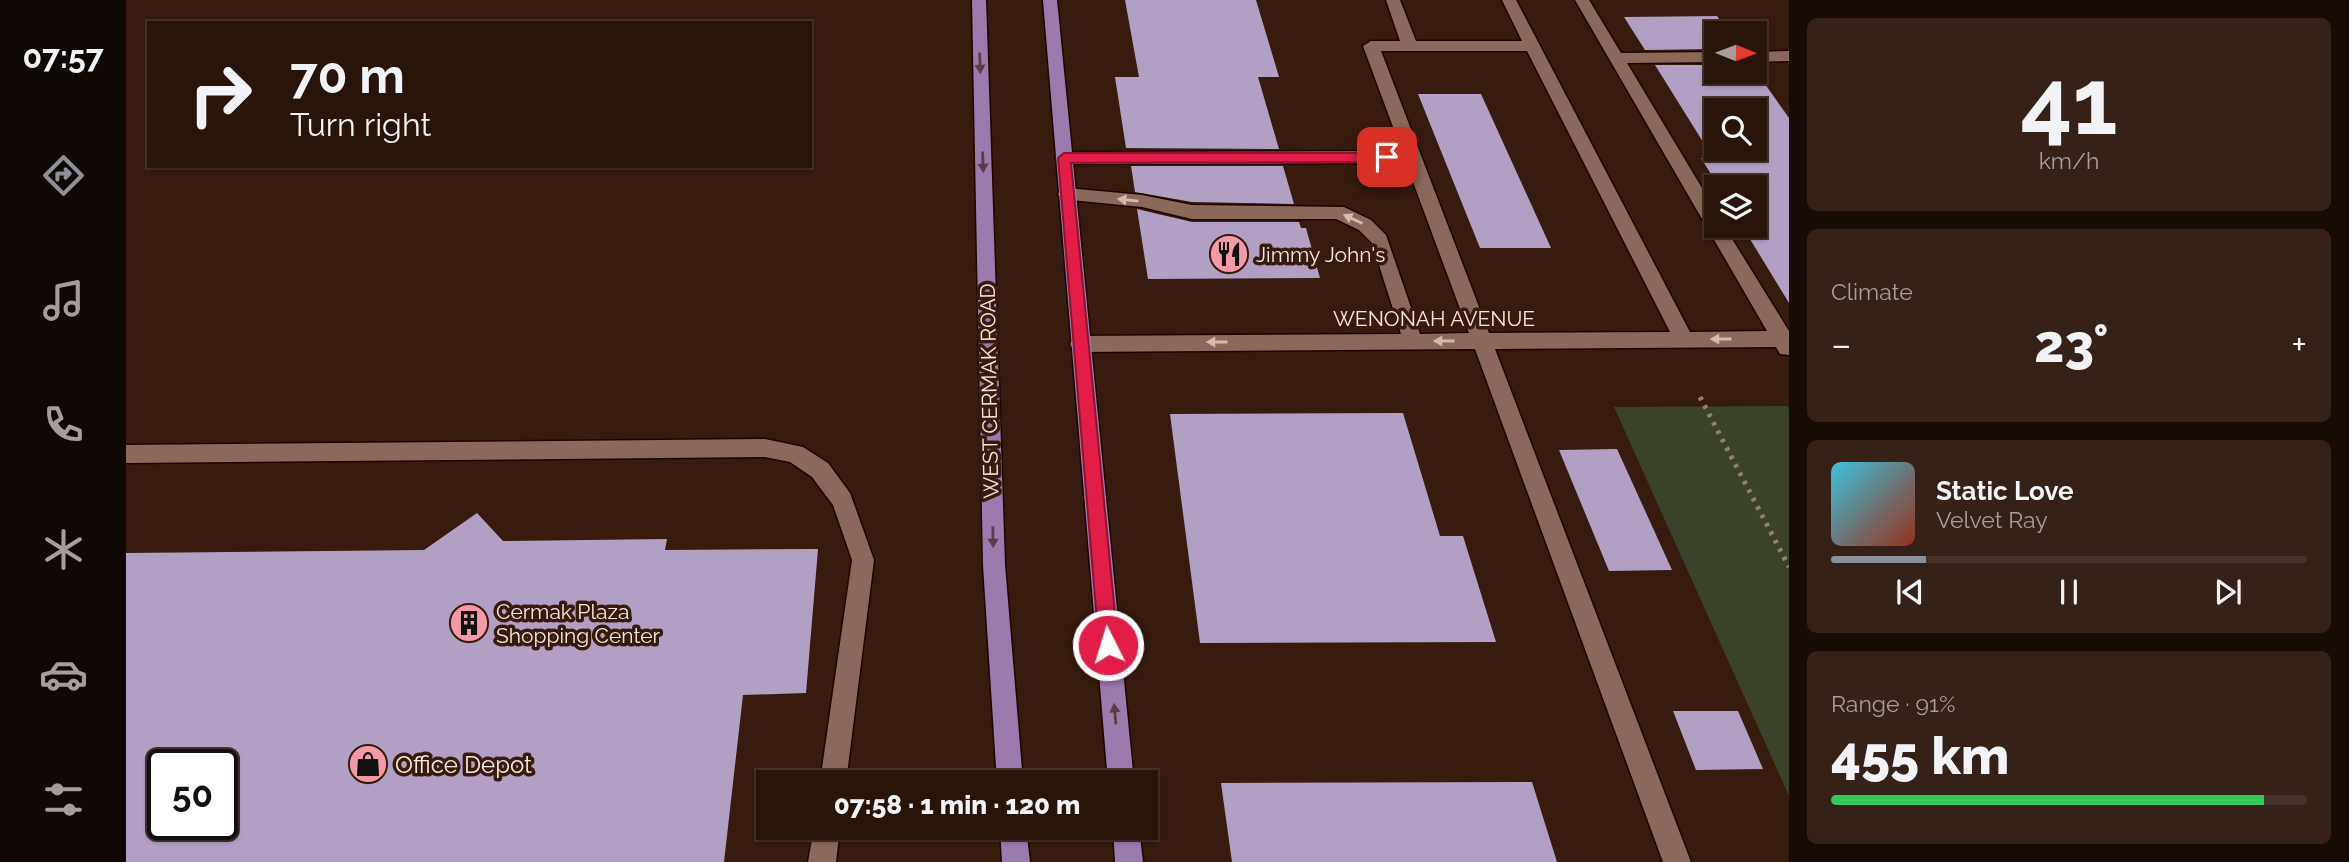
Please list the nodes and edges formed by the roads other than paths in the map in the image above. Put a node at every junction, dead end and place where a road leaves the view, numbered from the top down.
1 (979, 0) edge
2 (1050, 0) edge
3 (1393, 0) edge
4 (1509, 0) edge
5 (1582, 0) edge
6 (1410, 46) junction
7 (1532, 46) junction
8 (1704, 57) edge
9 (1768, 57) edge
10 (1789, 57) edge
11 (1616, 58) junction
12 (1413, 157) junction
13 (1064, 158) junction
14 (1067, 194) junction
15 (1684, 340) junction
16 (1413, 341) junction
17 (1481, 341) junction
18 (1787, 343) edge
19 (1080, 344) junction
20 (126, 454) edge
21 (835, 770) edge
22 (1009, 770) edge
23 (1120, 770) edge
24 (825, 840) edge
25 (1014, 840) edge
26 (1127, 840) edge
27 (822, 862) edge
28 (1016, 862) edge
29 (1129, 862) edge
30 (1677, 862) edge

1 -> 22 main road, WEST CERMAK ROAD
2 - 13 main road
3 - 6 street
4 - 7 street
5 - 11 street
6 - 7 street
6 - 12 street
7 - 15 street
8 - 11 street
9 - 10 street
11 - 18 street
12 - 13 street
12 - 17 street
13 - 14 main road
16 -> 14 street
14 - 19 main road
15 - 17 street, WENONAH AVENUE
18 -> 15 street, WENONAH AVENUE
17 -> 16 street, WENONAH AVENUE
16 -> 19 street, WENONAH AVENUE
17 - 30 street
23 -> 19 main road
20 - 21 street
24 - 27 street
25 - 28 main road
26 - 29 main road

